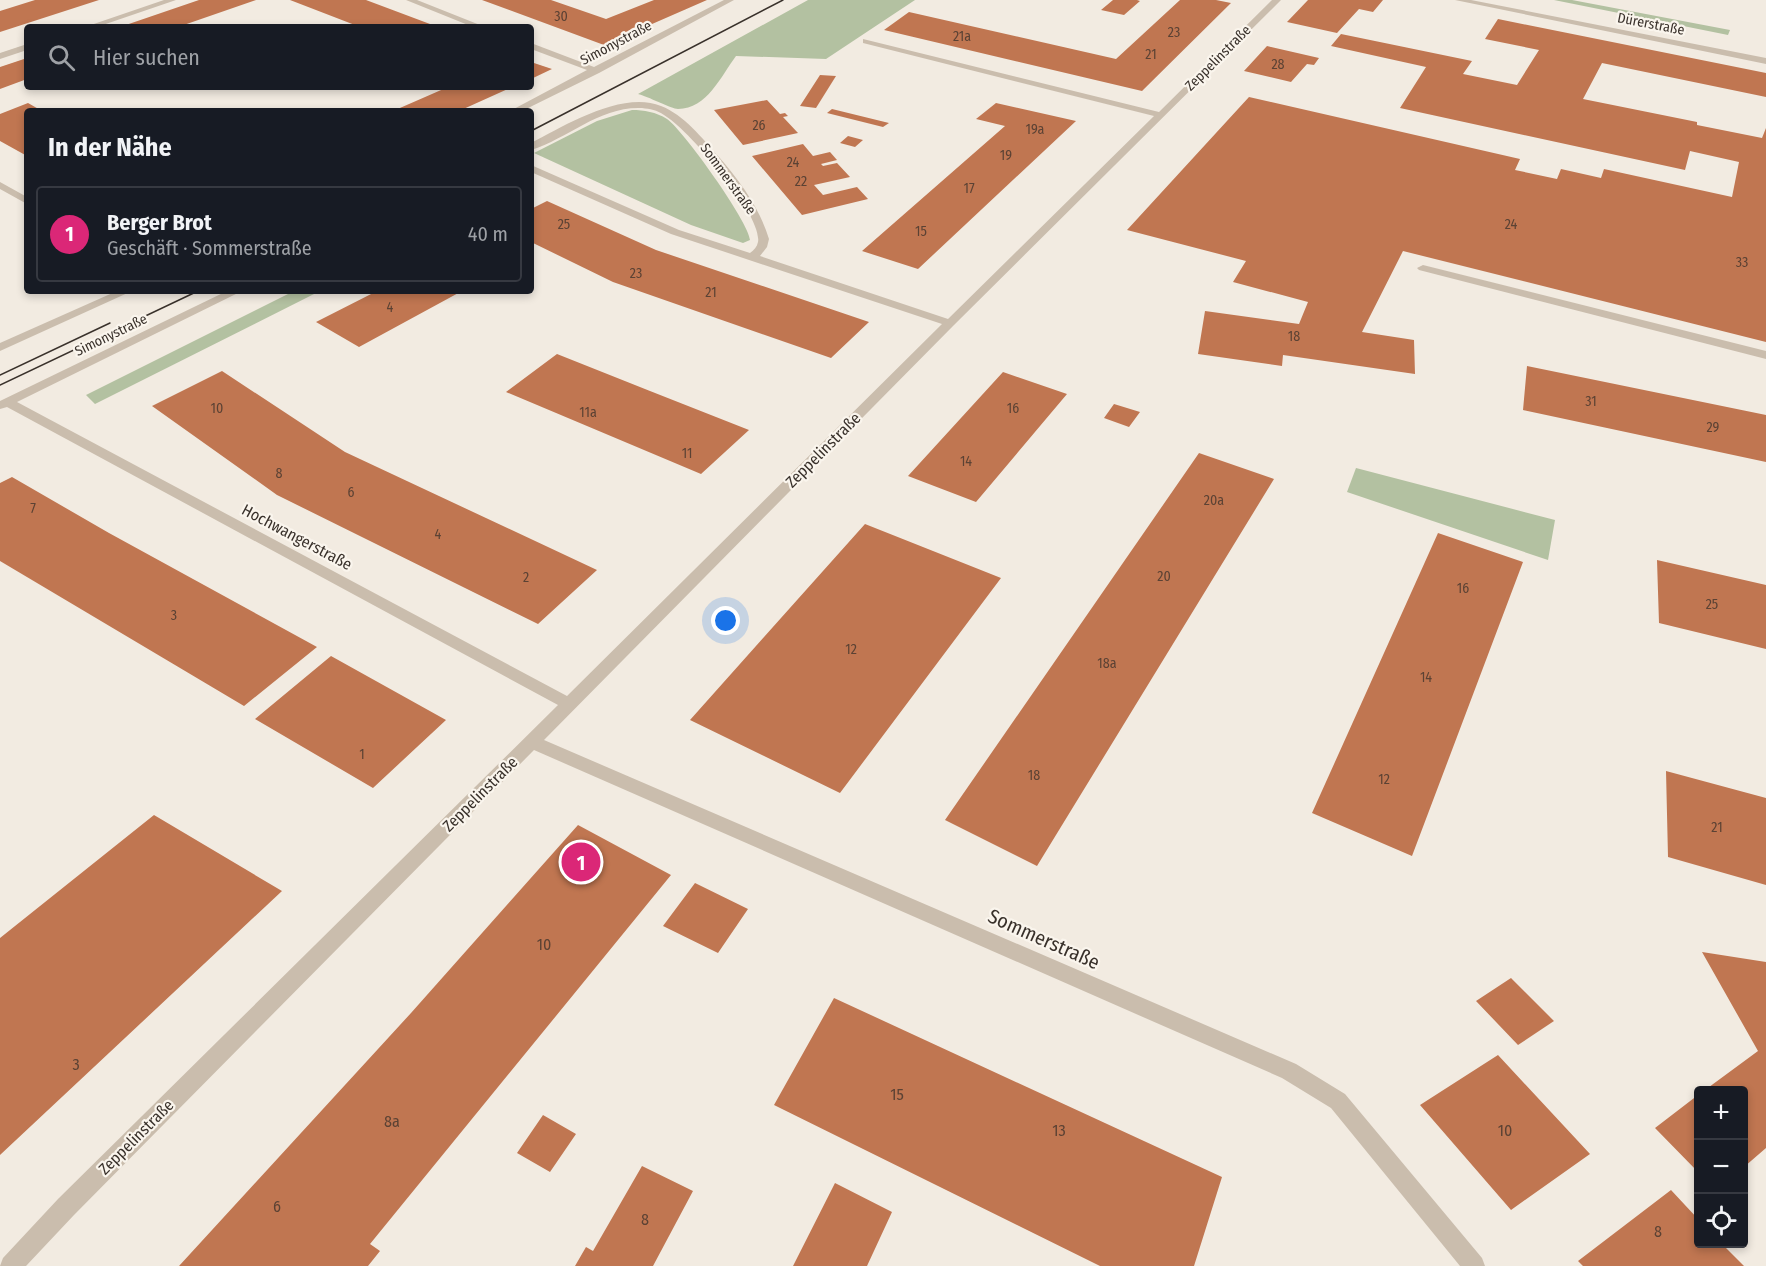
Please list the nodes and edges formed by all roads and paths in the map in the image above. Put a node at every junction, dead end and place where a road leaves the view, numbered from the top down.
1 (172, 0) edge
2 (410, 0) edge
3 (730, 0) edge
4 (1277, 0) edge
5 (1459, 0) edge
6 (98, 24) edge
7 (473, 24) edge
8 (866, 42) dead end
9 (534, 47) edge
10 (24, 48) edge
11 (0, 56) edge
12 (1766, 61) edge
13 (596, 71) junction
14 (521, 108) edge
15 (1160, 115) junction
16 (534, 146) edge
17 (534, 169) edge
18 (0, 185) edge
19 (24, 199) edge
20 (752, 258) junction
21 (1423, 268) dead end
22 (119, 294) edge
23 (230, 294) edge
24 (950, 323) junction
25 (0, 347) edge
26 (1766, 355) edge
27 (4, 404) edge
28 (569, 704) junction
29 (532, 742) junction
30 (11, 1266) edge
31 (1474, 1266) edge

1 - 6 street
2 - 7 street
3 - 13 street, Simonystraße
4 - 15 street, Zeppelinstraße
5 - 12 street, Dürerstraße
8 - 15 street
9 - 13 street
10 - 11 street
13 - 14 street, Simonystraße
15 - 24 street, Zeppelinstraße
16 - 20 street, Sommerstraße
17 - 20 street
18 - 19 street
20 - 24 street
21 - 26 street
22 - 25 street
23 - 27 street, Simonystraße
24 - 28 street, Zeppelinstraße
27 - 28 street, Hochwangerstraße
28 - 29 street, Zeppelinstraße
29 - 30 street, Zeppelinstraße
29 - 31 street, Sommerstraße

